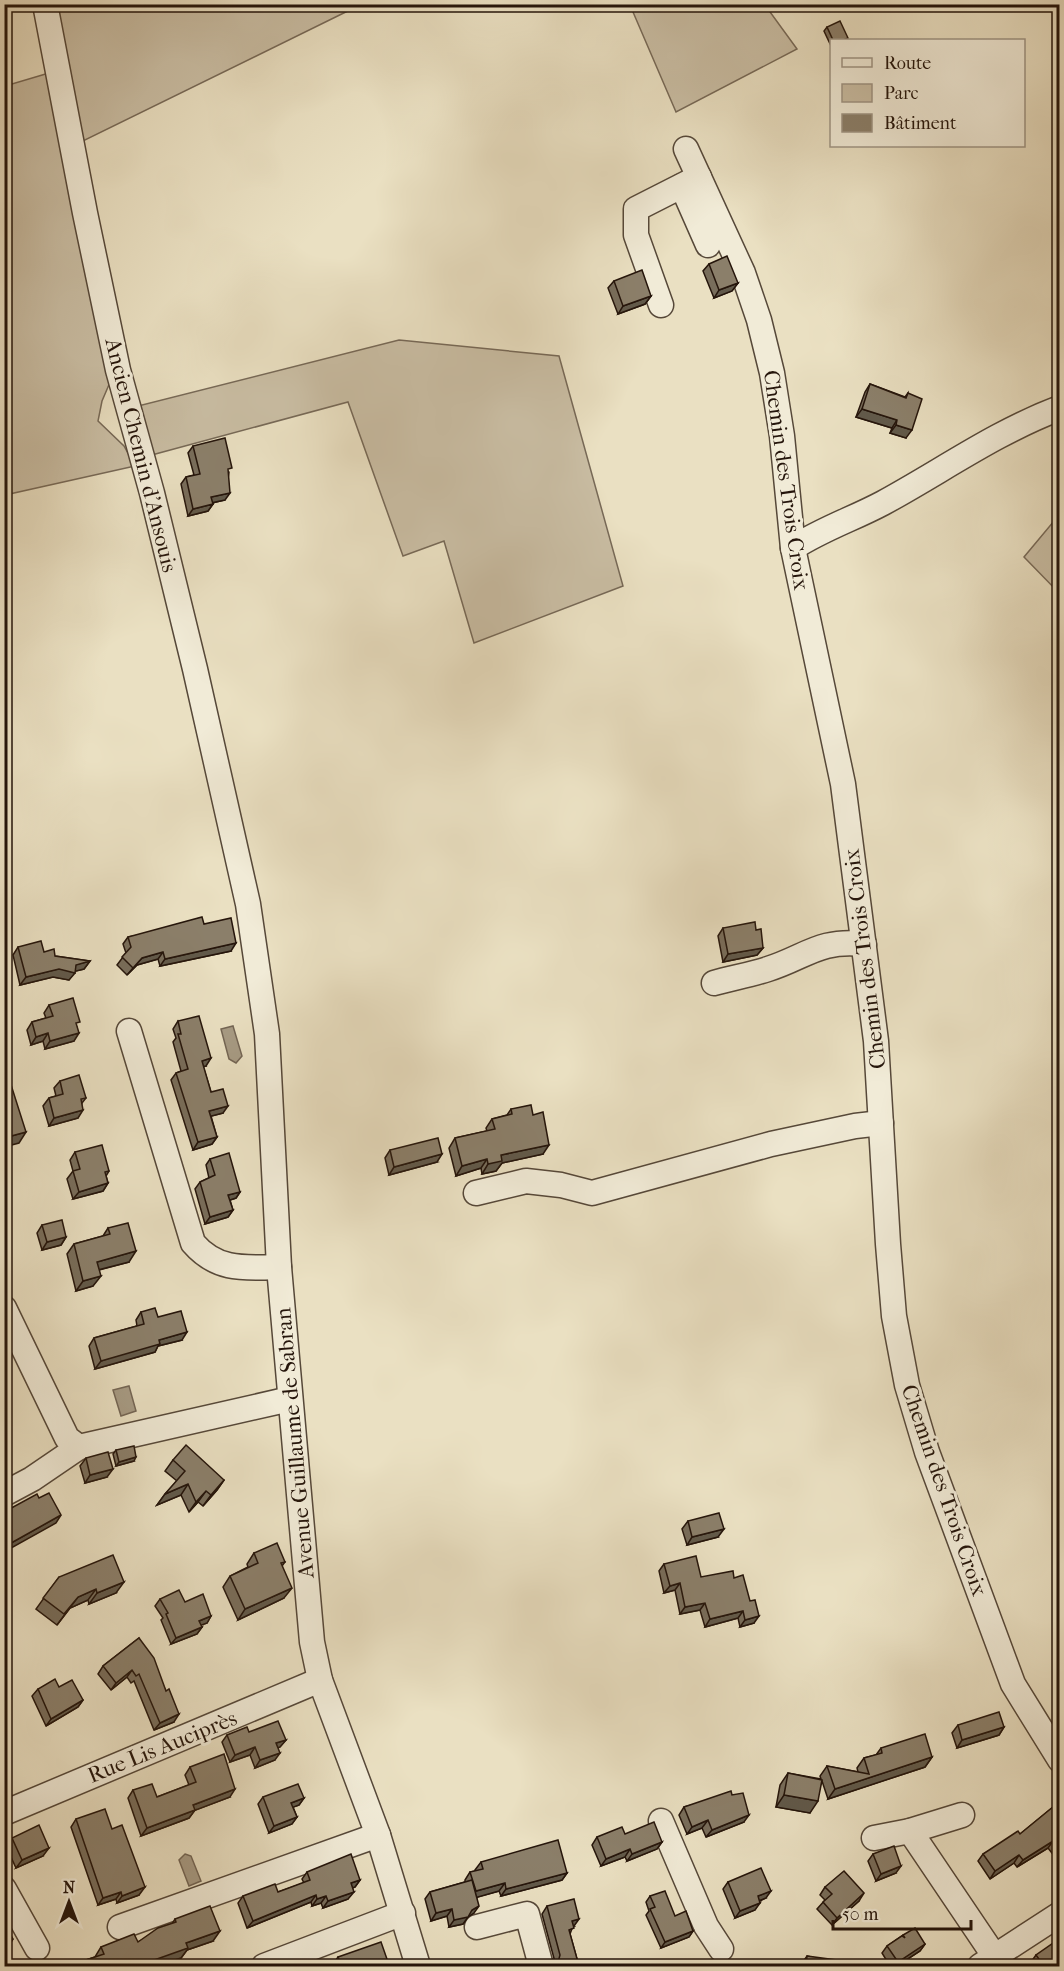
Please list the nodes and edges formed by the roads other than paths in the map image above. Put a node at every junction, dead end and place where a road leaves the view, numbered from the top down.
1 (45, 4) edge
2 (686, 149) dead end
3 (690, 182) junction
4 (708, 245) dead end
5 (661, 305) dead end
6 (1059, 408) edge
7 (793, 548) junction
8 (248, 904) joint
9 (864, 944) junction
10 (714, 983) dead end
11 (129, 1031) dead end
12 (881, 1124) junction
13 (476, 1192) dead end
14 (279, 1267) junction
15 (4, 1308) edge
16 (291, 1399) junction
17 (78, 1447) junction
18 (4, 1494) edge
19 (320, 1680) junction
20 (1059, 1760) edge
21 (4, 1813) edge
22 (962, 1815) dead end
23 (671, 1827) dead end
24 (910, 1831) junction
25 (378, 1835) junction
26 (874, 1838) dead end
27 (4, 1889) edge
28 (403, 1913) junction
29 (1059, 1914) edge
30 (120, 1927) dead end
31 (477, 1927) dead end
32 (37, 1948) dead end
33 (724, 1958) edge
34 (987, 1962) edge
35 (264, 1966) edge
36 (418, 1966) edge
37 (541, 1966) edge

1 - 8 street, Ancien Chemin d'Ansouis
2 - 3 street, Chemin des Trois Croix
3 - 4 street
3 - 5 street
3 - 7 street, Chemin des Trois Croix
6 - 7 street
7 - 9 street, Chemin des Trois Croix
8 - 14 street, Avenue Guillaume de Sabran
9 - 10 street
9 - 12 street, Chemin des Trois Croix
11 - 14 street
12 - 13 street
12 - 20 street, Chemin des Trois Croix
14 - 16 street, Avenue Guillaume de Sabran
15 - 17 street
16 - 17 street
16 - 19 street, Avenue Guillaume de Sabran
17 - 18 street
19 - 21 street, Rue Lis Auciprès
19 - 25 street, Avenue Guillaume de Sabran
22 - 24 street
23 - 33 street
24 - 26 street
24 - 34 street
25 - 28 street, Avenue Guillaume de Sabran
25 - 30 street
27 - 32 street
28 - 35 street
28 - 36 street, Avenue Guillaume de Sabran
29 - 34 street
31 - 37 street

